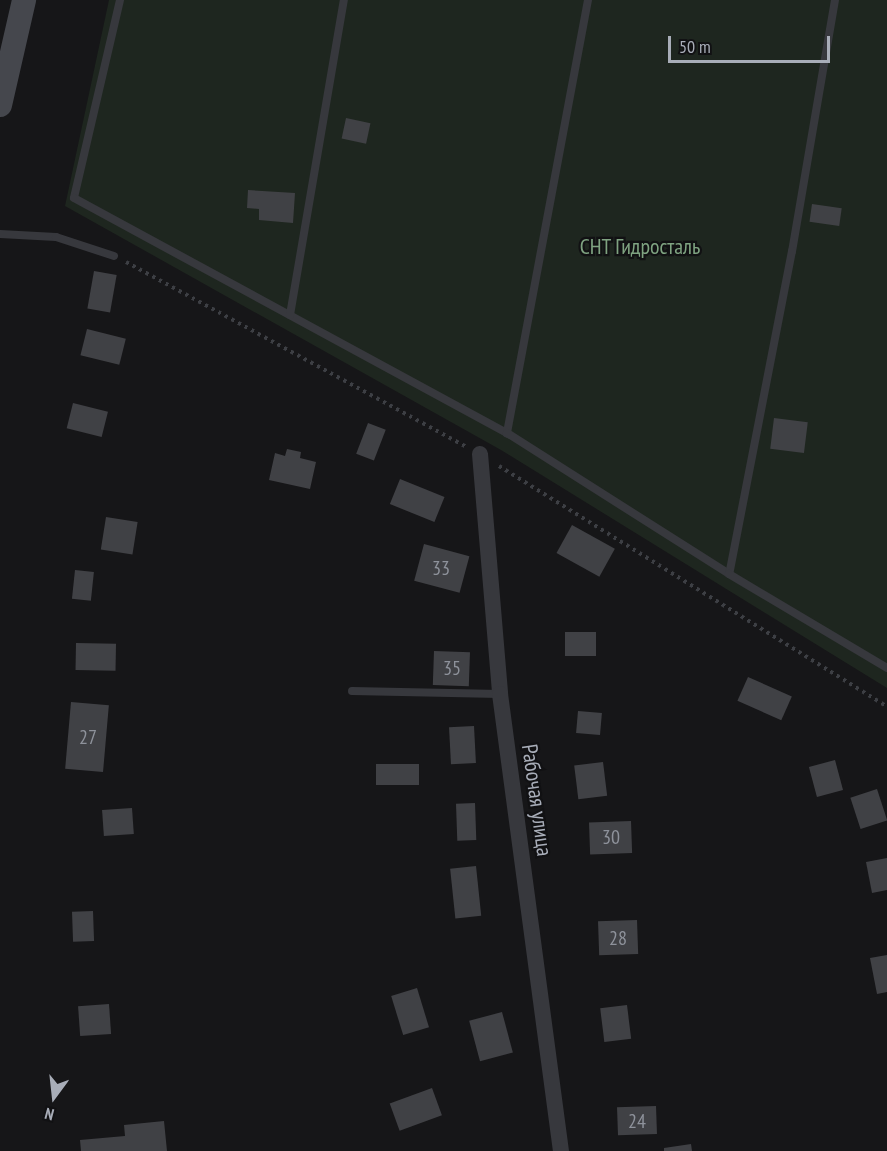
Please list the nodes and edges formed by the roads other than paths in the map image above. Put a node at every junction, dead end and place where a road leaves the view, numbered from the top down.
1 (24, 0) edge
2 (120, 0) edge
3 (344, 0) edge
4 (588, 0) edge
5 (835, 0) edge
6 (0, 105) edge
7 (0, 234) edge
8 (114, 256) road end
9 (290, 315) junction
10 (507, 433) junction
11 (480, 454) road end
12 (729, 574) junction
13 (887, 668) edge
14 (352, 691) dead end
15 (500, 694) junction
16 (561, 1151) edge

1 - 6 street
2 - 9 lane
3 - 9 lane
4 - 10 lane
5 - 12 lane
7 - 8 lane
9 - 10 lane
10 - 12 lane
11 - 15 street, Рабочая улица
12 - 13 lane
14 - 15 lane
15 - 16 street, Рабочая улица

